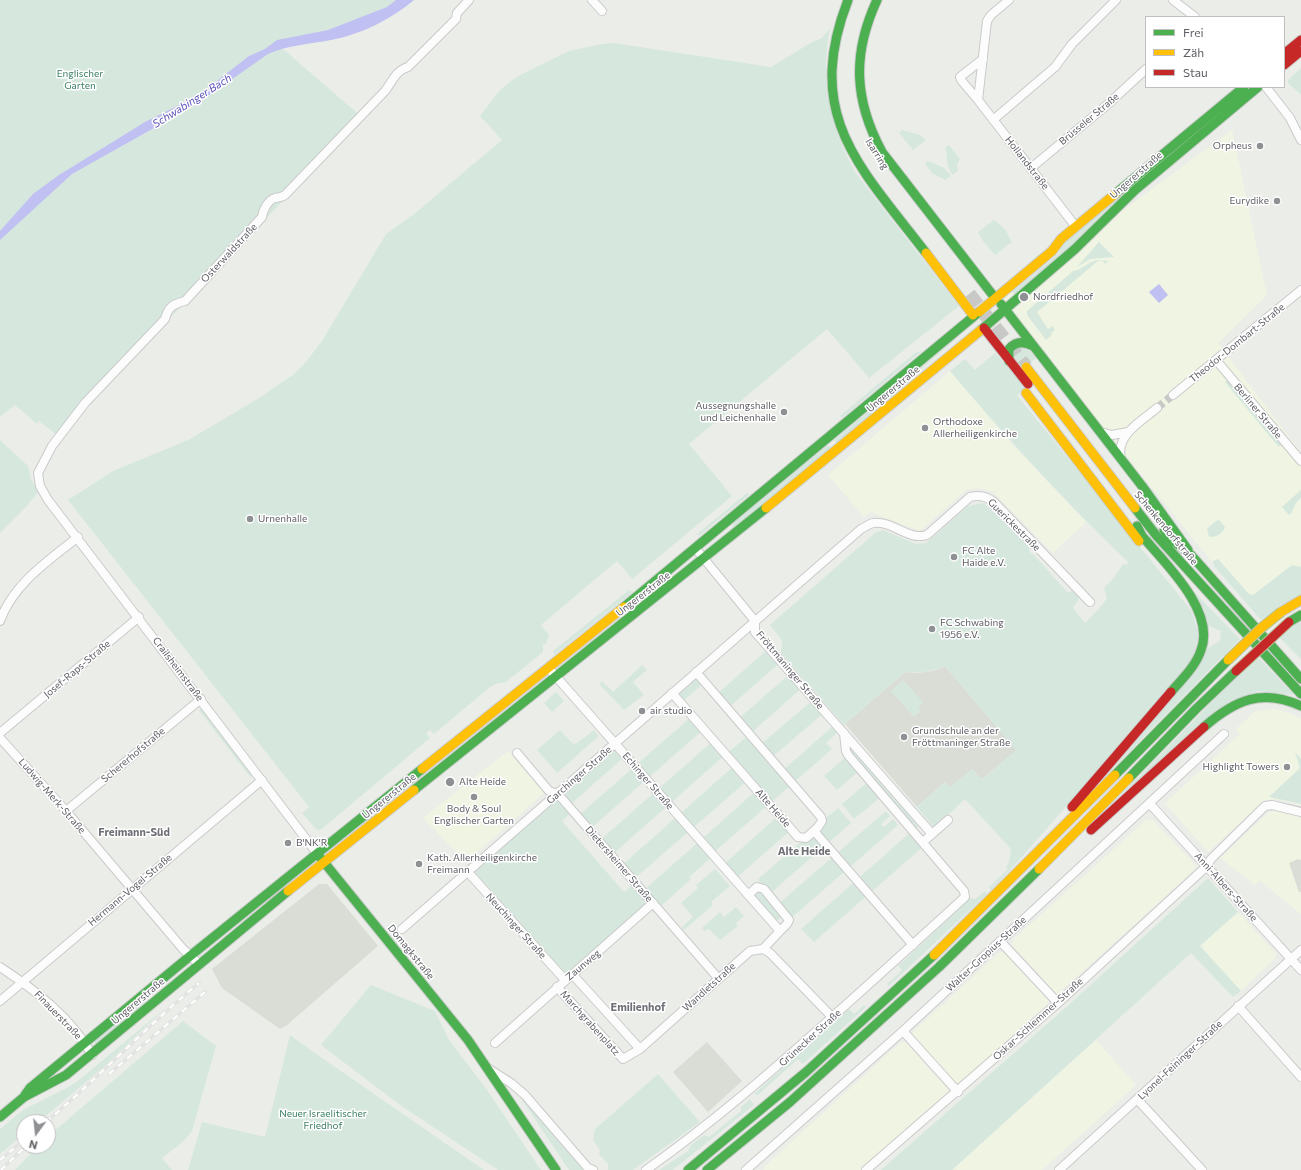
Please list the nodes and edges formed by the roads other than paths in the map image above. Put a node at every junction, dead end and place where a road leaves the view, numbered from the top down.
1 (469, 0) edge
2 (592, 0) edge
3 (848, 0) edge
4 (858, 0) edge
5 (1009, 0) edge
6 (1116, 0) edge
7 (1173, 0) edge
8 (873, 2) edge
9 (602, 11) dead end
10 (1193, 16) edge
11 (859, 20) dead end
12 (1301, 40) edge
13 (1301, 51) edge
14 (1285, 53) edge
15 (983, 59) junction
16 (1285, 64) edge
17 (1145, 70) edge
18 (1243, 88) edge
19 (1257, 88) edge
20 (1267, 88) edge
21 (978, 100) junction
22 (993, 120) junction
23 (865, 138) dead end
24 (1301, 140) edge
25 (1031, 168) junction
26 (894, 183) dead end
27 (1076, 227) junction
28 (1301, 290) edge
29 (969, 294) tunnel mouth
30 (996, 298) junction
31 (1005, 309) junction
32 (973, 315) junction
33 (984, 328) junction
34 (1033, 346) junction
35 (1216, 360) junction
36 (1009, 361) junction
37 (1026, 394) dead end
38 (1173, 395) tunnel mouth
39 (1157, 408) tunnel mouth
40 (1129, 431) junction
41 (1100, 432) junction
42 (1120, 458) junction
43 (1301, 461) edge
44 (40, 486) joint
45 (1137, 526) junction
46 (78, 537) junction
47 (696, 549) junction
48 (1191, 554) junction
49 (705, 559) junction
50 (1301, 600) edge
51 (1090, 602) dead end
52 (1194, 606) junction
53 (1301, 615) edge
54 (139, 617) junction
55 (0, 621) edge
56 (755, 621) junction
57 (1242, 632) junction
58 (548, 667) junction
59 (696, 672) junction
60 (556, 676) junction
61 (1301, 679) edge
62 (672, 692) junction
63 (1301, 694) edge
64 (200, 699) junction
65 (1301, 706) edge
66 (0, 732) edge
67 (844, 733) junction
68 (1224, 734) dead end
69 (0, 738) edge
70 (615, 743) junction
71 (517, 753) dead end
72 (262, 780) junction
73 (558, 794) junction
74 (1150, 804) junction
75 (66, 811) junction
76 (1301, 812) edge
77 (948, 820) dead end
78 (814, 831) junction
79 (932, 834) junction
80 (1054, 838) junction
81 (923, 842) junction
82 (1061, 848) junction
83 (316, 852) junction
84 (323, 862) junction
85 (1207, 866) junction
86 (467, 871) junction
87 (132, 889) junction
88 (748, 895) junction
89 (653, 903) junction
90 (402, 929) dead end
91 (780, 931) junction
92 (1000, 941) junction
93 (913, 945) junction
94 (763, 949) junction
95 (1301, 950) edge
96 (190, 957) junction
97 (1291, 959) junction
98 (199, 964) junction
99 (0, 967) edge
100 (1301, 970) edge
101 (573, 975) junction
102 (718, 978) junction
103 (565, 980) junction
104 (23, 981) junction
105 (557, 987) junction
106 (0, 1001) edge
107 (1058, 1003) junction
108 (1238, 1006) junction
109 (832, 1017) junction
110 (902, 1031) junction
111 (84, 1042) junction
112 (495, 1043) dead end
113 (640, 1049) junction
114 (92, 1055) junction
115 (487, 1067) junction
116 (1301, 1077) edge
117 (958, 1092) junction
118 (24, 1097) junction
119 (1137, 1099) junction
120 (0, 1117) edge
121 (752, 1168) edge
122 (556, 1170) edge
123 (594, 1170) edge
124 (646, 1170) edge
125 (688, 1170) edge
126 (707, 1170) edge
127 (866, 1170) edge
128 (1059, 1170) edge
129 (1202, 1170) edge

1 - 44 street, Osterwaldstraße
2 - 9 street
3 - 32 main road
4 - 29 main road, Isarring
5 - 15 street
6 - 22 street
7 - 10 street
8 - 11 main road
8 - 30 main road
12 - 14 main road
13 - 16 main road
15 - 21 street
15 - 21 street, Hollandstraße
17 - 25 street, Brüsseler Straße
18 - 27 main road, Ungererstraße
19 - 31 main road, Ungererstraße
20 - 24 street
21 - 22 street, Hollandstraße
22 - 25 street, Hollandstraße
23 - 26 main road, Isarring
25 - 27 street, Hollandstraße
27 - 30 main road, Ungererstraße
28 - 35 street, Theodor-Dombart-Straße
30 - 31 main road
30 - 32 main road, Ungererstraße
31 - 33 main road, Ungererstraße
31 - 34 main road
32 - 33 main road
32 - 47 main road, Ungererstraße
33 - 36 main road
33 - 49 main road, Ungererstraße
34 - 36 main road
34 - 41 main road
35 - 38 street, Theodor-Dombart-Straße
35 - 43 street, Berliner Straße
36 - 45 main road
37 - 52 main road
39 - 40 street
40 - 41 street
40 - 42 street
41 - 42 main road
42 - 48 main road
44 - 46 street, Crailsheimstraße
45 - 52 main road
45 - 57 main road
46 - 54 street, Crailsheimstraße
46 - 55 street
47 - 49 street, Fröttmaninger Straße
47 - 58 main road, Ungererstraße
48 - 57 main road, Schenkendorfstraße
48 - 61 main road, Schenkendorfstraße
49 - 56 street, Fröttmaninger Straße
49 - 60 main road, Ungererstraße
50 - 80 main road, bridge
51 - 56 street, Guerickestraße
52 - 80 main road
53 - 82 main road, bridge
54 - 64 street, Crailsheimstraße
54 - 66 street, Josef-Raps-Straße
56 - 59 street, Garchinger Straße
56 - 67 street, Fröttmaninger Straße
57 - 63 main road, Schenkendorfstraße
58 - 60 street, Echinger Straße
58 - 83 main road, Ungererstraße
59 - 62 street, Garchinger Straße
59 - 78 street
60 - 70 street, Echinger Straße
60 - 84 main road, Ungererstraße
62 - 70 street, Garchinger Straße
62 - 78 street, Alte Heide
64 - 72 street, Crailsheimstraße
64 - 75 street, Schererhofstraße
65 - 82 main road
67 - 79 street, Fröttmaninger Straße
67 - 81 street
68 - 74 street, Walter-Gropius-Straße
69 - 75 street, Ludwig-Merk-Straße
70 - 73 street, Garchinger Straße
70 - 88 street, Echinger Straße
71 - 73 street, Dietersheimer Straße
72 - 83 street, Crailsheimstraße
72 - 87 street, Hermann-Vogel-Straße
73 - 86 street, Garchinger Straße
73 - 89 street, Dietersheimer Straße
74 - 85 street, Anni-Albers-Straße
74 - 92 street, Walter-Gropius-Straße
75 - 87 street, Ludwig-Merk-Straße
76 - 85 street, Oskar-Schlemmer-Straße
77 - 79 street
78 - 93 street
79 - 81 street
80 - 125 main road
81 - 93 street, Grünecker Straße
82 - 126 main road
83 - 84 main road, Domagkstraße
83 - 96 main road, Ungererstraße
84 - 98 main road, Ungererstraße
84 - 115 main road, Domagkstraße
85 - 97 street, Anni-Albers-Straße
85 - 107 street, Oskar-Schlemmer-Straße
86 - 90 street, Garchinger Straße
86 - 103 street, Neuchinger Straße
87 - 96 street, Ludwig-Merk-Straße
87 - 104 street, Hermann-Vogel-Straße
88 - 91 street, Echinger Straße
88 - 91 street
89 - 101 street, Zaunweg
89 - 102 street, Dietersheimer Straße
91 - 94 street, Wandletstraße
92 - 107 street
92 - 110 street, Walter-Gropius-Straße
93 - 109 street, Grünecker Straße
94 - 102 street, Wandletstraße
94 - 109 street
95 - 97 street, Lyonel-Feininger-Straße
96 - 98 street, Ludwig-Merk-Straße
96 - 111 main road, Ungererstraße
97 - 100 street, Anni-Albers-Straße
97 - 108 street, Lyonel-Feininger-Straße
98 - 114 main road, Ungererstraße
99 - 104 street, Finauerstraße
101 - 103 street, Zaunweg
101 - 113 street, Marchgrabenplatz
102 - 113 street, Wandletstraße
103 - 105 street, Zaunweg
104 - 106 street, Hermann-Vogel-Straße
104 - 111 street, Finauerstraße
105 - 112 street, Zaunweg
105 - 113 street, Marchgrabenplatz
107 - 117 street, Oskar-Schlemmer-Straße
108 - 116 street
108 - 119 street, Lyonel-Feininger-Straße
109 - 124 street, Grünecker Straße
110 - 117 street
110 - 121 street, Walter-Gropius-Straße
111 - 114 street, Finauerstraße
111 - 118 main road, Ungererstraße
114 - 118 main road, Ungererstraße
115 - 122 main road, Domagkstraße
115 - 123 street, Domagkstraße
117 - 127 street, Oskar-Schlemmer-Straße
118 - 120 main road, Ungererstraße
119 - 128 street, Lyonel-Feininger-Straße
119 - 129 street

